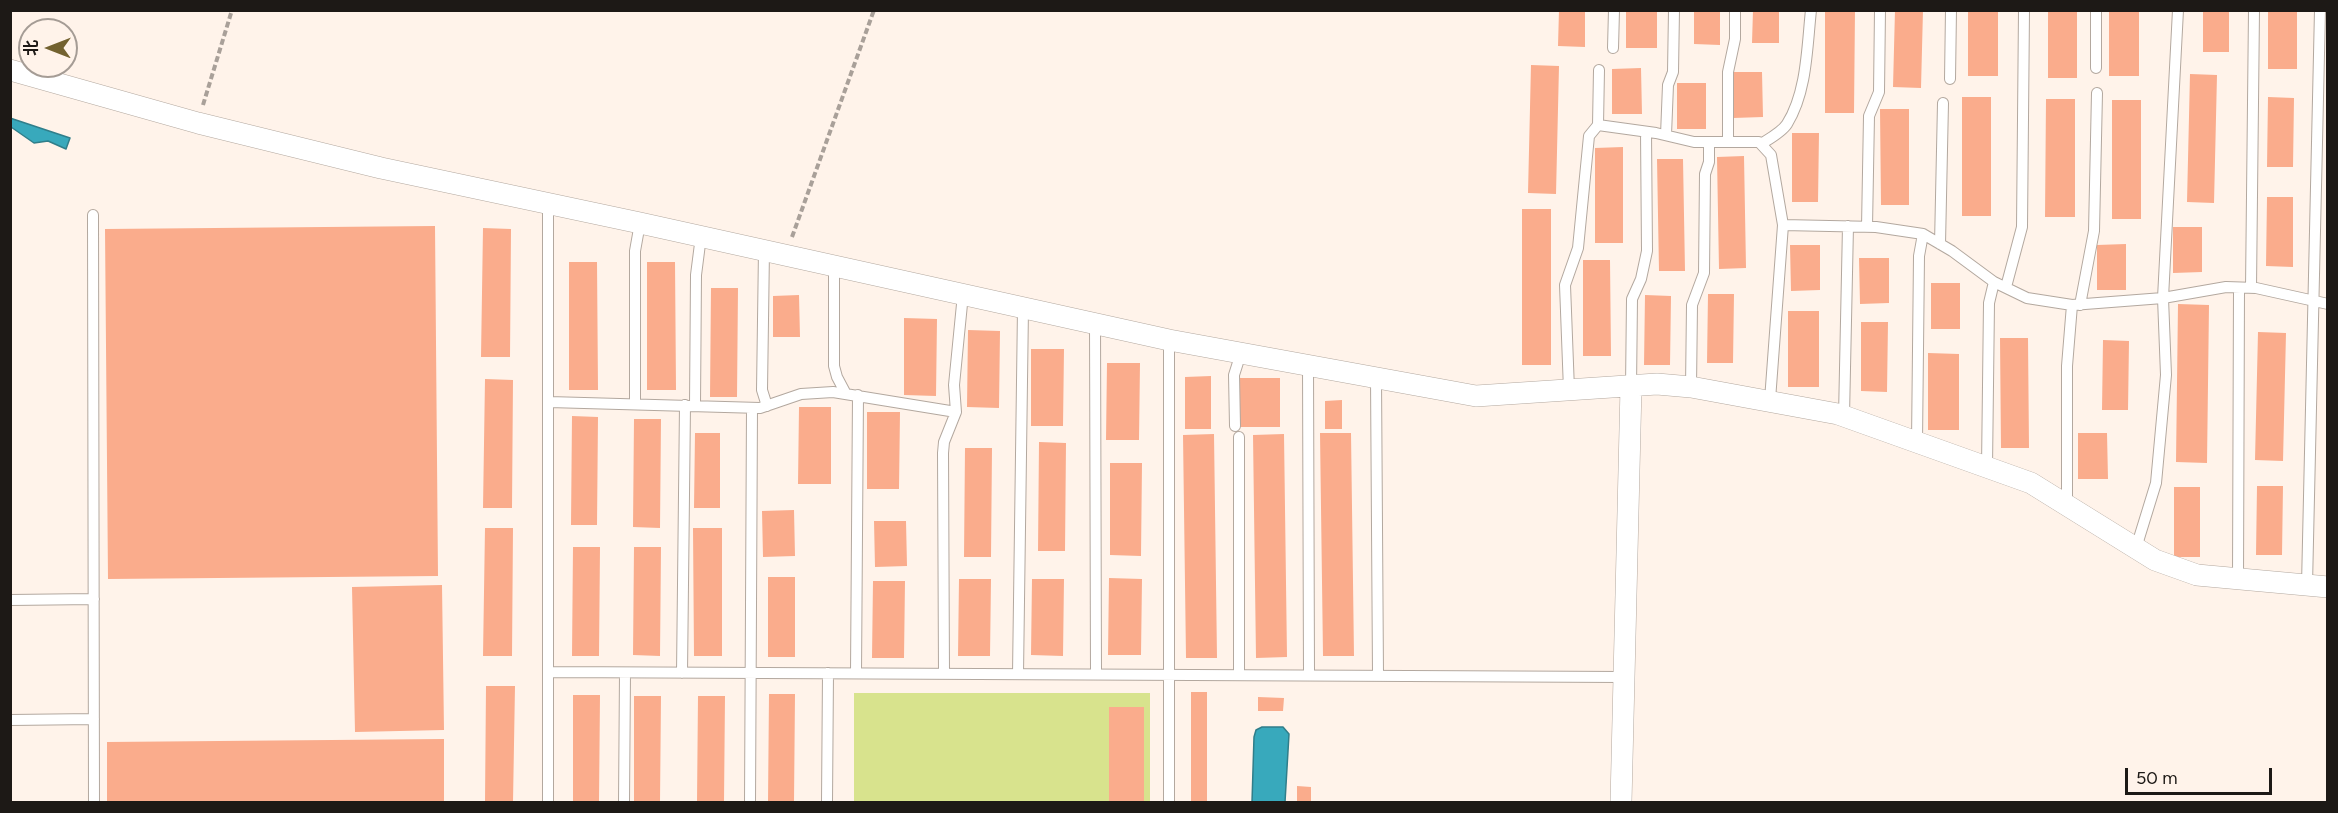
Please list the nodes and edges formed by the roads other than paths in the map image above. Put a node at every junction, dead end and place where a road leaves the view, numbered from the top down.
1 (1614, 10) edge
2 (1674, 10) edge
3 (1735, 10) edge
4 (1811, 10) edge
5 (1880, 10) edge
6 (1951, 10) edge
7 (2024, 10) edge
8 (2096, 10) edge
9 (2178, 10) edge
10 (2253, 10) edge
11 (2320, 10) edge
12 (1613, 48) dead end
13 (2096, 68) dead end
14 (10, 70) edge
15 (1599, 70) dead end
16 (1950, 80) dead end
17 (2097, 93) dead end
18 (1943, 103) dead end
19 (1598, 125) junction
20 (1646, 132) junction
21 (1666, 135) junction
22 (1728, 141) junction
23 (1709, 142) junction
24 (1761, 144) junction
25 (548, 203) junction
26 (93, 215) dead end
27 (640, 222) junction
28 (1783, 225) junction
29 (1848, 226) junction
30 (1867, 227) junction
31 (1923, 234) junction
32 (701, 236) junction
33 (1940, 244) junction
34 (764, 250) junction
35 (834, 265) junction
36 (1994, 282) junction
37 (2006, 287) junction
38 (2239, 288) junction
39 (2252, 288) junction
40 (963, 294) junction
41 (2163, 298) junction
42 (2312, 301) junction
43 (2328, 304) edge
44 (2076, 305) junction
45 (1023, 308) junction
46 (1095, 323) junction
47 (1169, 340) junction
48 (1241, 353) junction
49 (1308, 365) junction
50 (1376, 378) junction
51 (1631, 387) junction
52 (1691, 387) junction
53 (1569, 390) junction
54 (852, 394) junction
55 (1770, 400) junction
56 (549, 402) junction
57 (635, 404) junction
58 (690, 405) junction
59 (767, 406) junction
60 (752, 408) junction
61 (956, 412) junction
62 (1844, 417) junction
63 (1234, 426) dead end
64 (1239, 437) dead end
65 (1917, 442) junction
66 (1987, 467) junction
67 (2067, 505) junction
68 (2136, 548) junction
69 (2238, 579) junction
70 (2318, 586) edge
71 (93, 599) junction
72 (10, 600) edge
73 (549, 672) junction
74 (625, 673) junction
75 (682, 673) junction
76 (751, 673) junction
77 (828, 673) junction
78 (856, 673) junction
79 (944, 674) junction
80 (1018, 674) junction
81 (1096, 674) junction
82 (1169, 674) junction
83 (1239, 675) junction
84 (1308, 675) junction
85 (1378, 675) junction
86 (1623, 677) junction
87 (94, 719) junction
88 (10, 720) edge
89 (94, 802) edge
90 (548, 802) edge
91 (624, 802) edge
92 (750, 802) edge
93 (827, 802) edge
94 (1169, 802) edge
95 (1621, 802) edge

1 - 12 lane
2 - 21 lane
3 - 22 lane
4 - 24 lane
5 - 30 lane
6 - 16 lane
7 - 37 lane
8 - 13 lane
9 - 41 lane
10 - 39 lane
11 - 42 lane
14 - 25 street
15 - 19 lane
17 - 44 lane
18 - 33 lane
19 - 20 lane
19 - 53 lane
20 - 21 lane
20 - 51 lane
21 - 23 lane
22 - 23 lane
22 - 24 lane
23 - 52 lane
24 - 28 lane
25 - 27 street
25 - 56 lane
26 - 71 lane
27 - 32 street
27 - 57 lane
28 - 29 lane
28 - 55 lane
29 - 30 lane
29 - 62 lane
30 - 31 lane
31 - 33 lane
31 - 65 lane
32 - 34 street
32 - 58 lane
33 - 36 lane
34 - 35 street
34 - 59 lane
35 - 40 street
35 - 54 lane
36 - 37 lane
36 - 66 lane
37 - 44 lane
38 - 39 lane
38 - 41 lane
38 - 69 lane
39 - 42 lane
40 - 45 street
40 - 61 lane
41 - 44 lane
41 - 68 lane
42 - 43 lane
42 - 70 lane
44 - 67 lane
45 - 46 street
45 - 80 lane
46 - 47 street
46 - 81 lane
47 - 48 street
47 - 82 lane
48 - 49 street
48 - 63 lane
49 - 50 street
49 - 84 lane
50 - 53 street
50 - 85 lane
51 - 52 street
51 - 53 street
51 - 86 street
52 - 55 street
54 - 59 lane
54 - 61 lane
54 - 78 lane
55 - 62 street
56 - 57 lane
56 - 73 lane
57 - 58 lane
58 - 60 lane
58 - 75 lane
59 - 60 lane
60 - 76 lane
61 - 79 lane
62 - 65 street
64 - 83 lane
65 - 66 street
66 - 67 street
67 - 68 street
68 - 69 street
69 - 70 street
71 - 72 lane
71 - 87 lane
73 - 74 lane
73 - 90 lane
74 - 75 lane
74 - 91 lane
75 - 76 lane
76 - 77 lane
76 - 92 lane
77 - 78 lane
77 - 93 lane
78 - 79 lane
79 - 80 lane
80 - 81 lane
81 - 82 lane
82 - 83 lane
82 - 94 lane
83 - 84 lane
84 - 85 lane
85 - 86 lane
86 - 95 street
87 - 88 lane
87 - 89 lane

